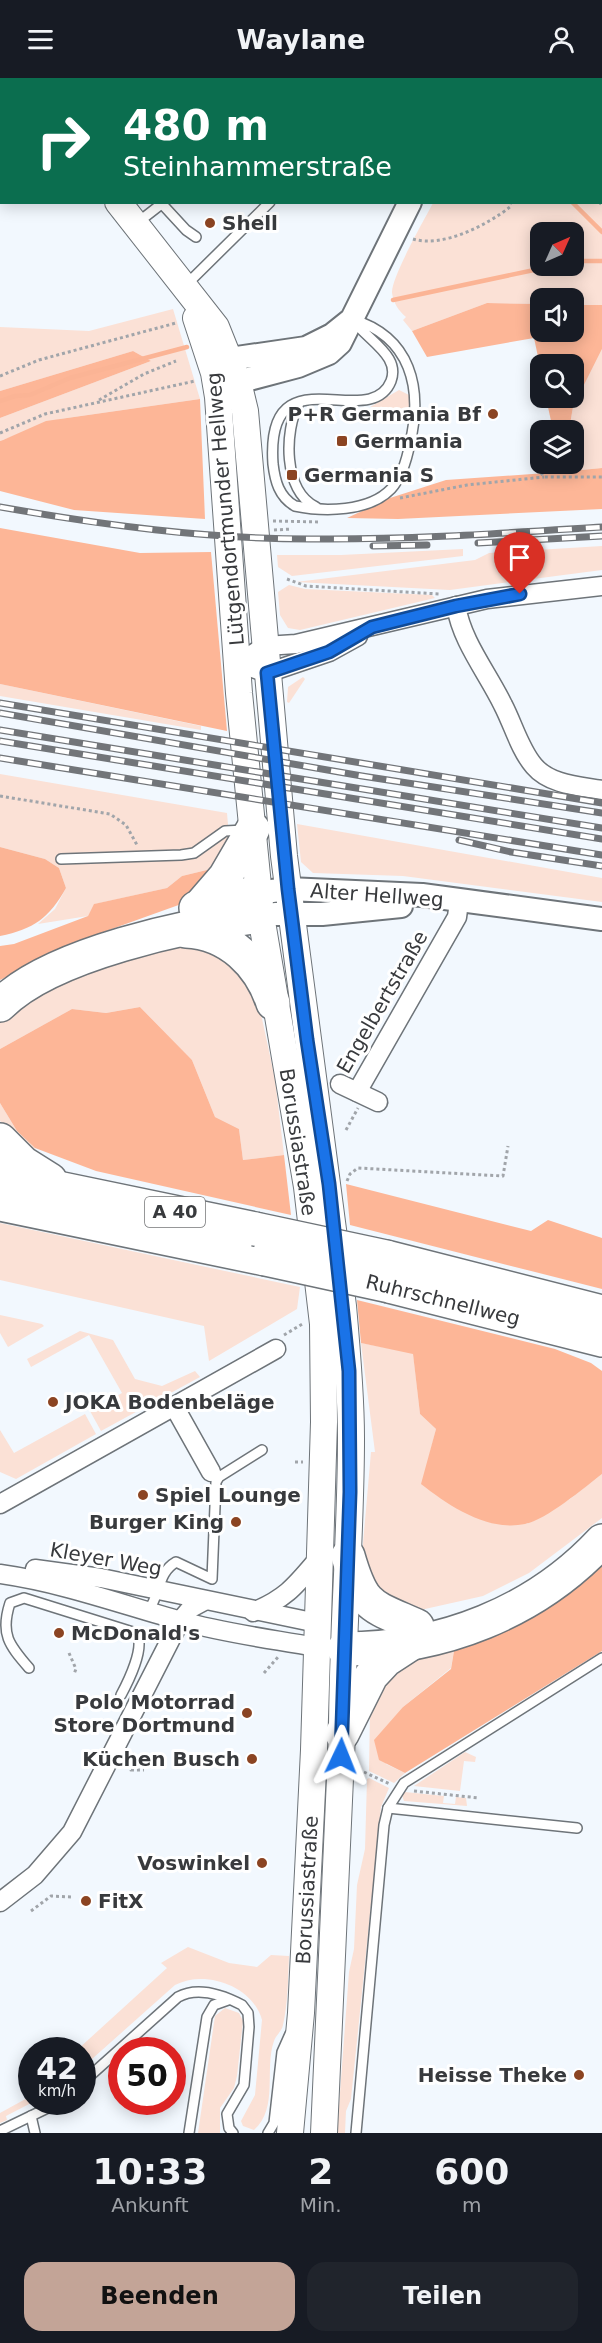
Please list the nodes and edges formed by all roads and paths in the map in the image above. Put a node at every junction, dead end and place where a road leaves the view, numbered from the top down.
1 (120, 204) edge
2 (162, 204) edge
3 (164, 204) edge
4 (268, 204) edge
5 (409, 204) edge
6 (511, 204) edge
7 (135, 224) junction
8 (397, 228) junction
9 (196, 237) dead end
10 (183, 287) junction
11 (352, 319) junction
12 (185, 322) dead end
13 (176, 361) dead end
14 (224, 373) junction
15 (0, 376) edge
16 (94, 402) junction
17 (299, 403) junction
18 (0, 434) edge
19 (542, 474) edge
20 (544, 477) junction
21 (602, 477) edge
22 (398, 498) dead end
23 (318, 508) junction
24 (287, 579) dead end
25 (602, 586) edge
26 (452, 601) junction
27 (372, 627) junction
28 (265, 646) junction
29 (239, 663) junction
30 (267, 673) junction
31 (602, 790) edge
32 (0, 796) edge
33 (252, 829) junction
34 (150, 855) junction
35 (61, 859) dead end
36 (459, 902) junction
37 (275, 903) junction
38 (200, 906) junction
39 (602, 919) edge
40 (179, 931) junction
41 (0, 987) edge
42 (273, 1003) junction
43 (0, 1005) edge
44 (340, 1084) dead end
45 (365, 1099) junction
46 (346, 1130) dead end
47 (0, 1140) edge
48 (508, 1146) dead end
49 (0, 1176) edge
50 (339, 1178) dead end
51 (94, 1196) junction
52 (0, 1204) edge
53 (260, 1244) junction
54 (387, 1272) junction
55 (602, 1312) edge
56 (309, 1320) dead end
57 (548, 1325) junction
58 (602, 1340) edge
59 (276, 1345) joint
60 (602, 1354) edge
61 (174, 1406) junction
62 (262, 1450) dead end
63 (211, 1472) dead end
64 (0, 1504) edge
65 (602, 1529) edge
66 (602, 1541) edge
67 (333, 1557) junction
68 (0, 1568) edge
69 (0, 1574) edge
70 (158, 1592) junction
71 (204, 1601) junction
72 (148, 1611) junction
73 (253, 1612) junction
74 (180, 1621) junction
75 (413, 1636) junction
76 (330, 1637) junction
77 (69, 1653) dead end
78 (280, 1655) dead end
79 (602, 1658) edge
80 (29, 1668) dead end
81 (264, 1673) dead end
82 (74, 1674) dead end
83 (121, 1695) dead end
84 (342, 1734) junction
85 (132, 1753) dead end
86 (144, 1770) dead end
87 (364, 1772) dead end
88 (392, 1785) dead end
89 (406, 1790) dead end
90 (479, 1798) dead end
91 (388, 1808) junction
92 (577, 1828) dead end
93 (72, 1897) dead end
94 (0, 1902) edge
95 (31, 1911) dead end
96 (228, 2000) junction
97 (301, 2013) junction
98 (96, 2072) edge
99 (31, 2116) joint
100 (0, 2131) edge
101 (35, 2133) edge
102 (189, 2133) edge
103 (233, 2133) edge
104 (268, 2133) edge
105 (290, 2133) edge
106 (324, 2133) edge
107 (356, 2133) edge

1 - 7 main road, Lütgendortmunder Hellweg
2 - 7 lane
3 - 9 lane
4 - 10 lane
5 - 8 street
6 - 8 path
7 - 10 main road, Lütgendortmunder Hellweg
8 - 11 street
10 - 14 main road, Lütgendortmunder Hellweg
11 - 14 street
11 - 17 lane
11 - 23 lane
12 - 15 path
13 - 16 path
14 - 16 path
14 - 28 main road, Lütgendortmunder Hellweg
14 - 29 main road, Lütgendortmunder Hellweg
16 - 18 path
17 - 23 lane
17 - 23 lane
19 - 20 path
20 - 21 path
20 - 22 path
24 - 26 path
25 - 26 street
26 - 27 street
26 - 31 street
27 - 28 street
27 - 30 street
28 - 29 street
28 - 30 main road, Borussiastraße
29 - 30 street
29 - 33 main road, Borussiastraße
30 - 37 main road, Borussiastraße
32 - 34 path
33 - 34 lane
33 - 37 main road, Borussiastraße
33 - 38 highway
34 - 35 lane
36 - 37 street, Alter Hellweg
36 - 39 street, Alter Hellweg
36 - 45 street, Engelbertstraße
37 - 38 highway
37 - 40 highway
37 - 42 main road, Borussiastraße
37 - 67 main road, Borussiastraße
38 - 41 highway
40 - 42 highway
40 - 43 highway
42 - 67 main road, Borussiastraße
44 - 45 street, Engelbertstraße
45 - 46 path, Engelbertstraße
47 - 51 highway
48 - 50 path
49 - 51 highway, Ruhrschnellweg / A 40
51 - 53 highway, Ruhrschnellweg / A 40
52 - 53 highway, Ruhrschnellweg / A 40
53 - 54 highway, Ruhrschnellweg / A 40, bridge
54 - 55 highway, Ruhrschnellweg / A 40
54 - 57 highway, Ruhrschnellweg / A 40
56 - 59 path
57 - 58 highway, Ruhrschnellweg / A 40
57 - 60 highway
59 - 61 street
61 - 63 street
61 - 64 street
62 - 70 lane
65 - 75 highway
66 - 75 highway
67 - 73 street
67 - 75 highway
67 - 76 main road, Borussiastraße
68 - 70 street, Kleyer Weg
69 - 72 street, Kleyer Weg
70 - 71 street, Kleyer Weg
70 - 72 lane
71 - 73 street, Kleyer Weg
71 - 74 street
72 - 74 street, Kleyer Weg
73 - 76 street, Kleyer Weg
74 - 76 street, Kleyer Weg
74 - 94 street
75 - 76 highway
75 - 84 highway
76 - 84 main road, Borussiastraße
76 - 97 main road, Borussiastraße
77 - 82 path
78 - 81 path
79 - 91 lane
80 - 83 lane
84 - 106 main road, Borussiastraße
85 - 86 path
87 - 88 path
89 - 90 path
91 - 92 lane
91 - 107 lane
93 - 95 path
96 - 98 lane
96 - 102 lane
96 - 103 lane
97 - 104 lane
97 - 105 main road, Borussiastraße
99 - 100 lane
99 - 101 lane

